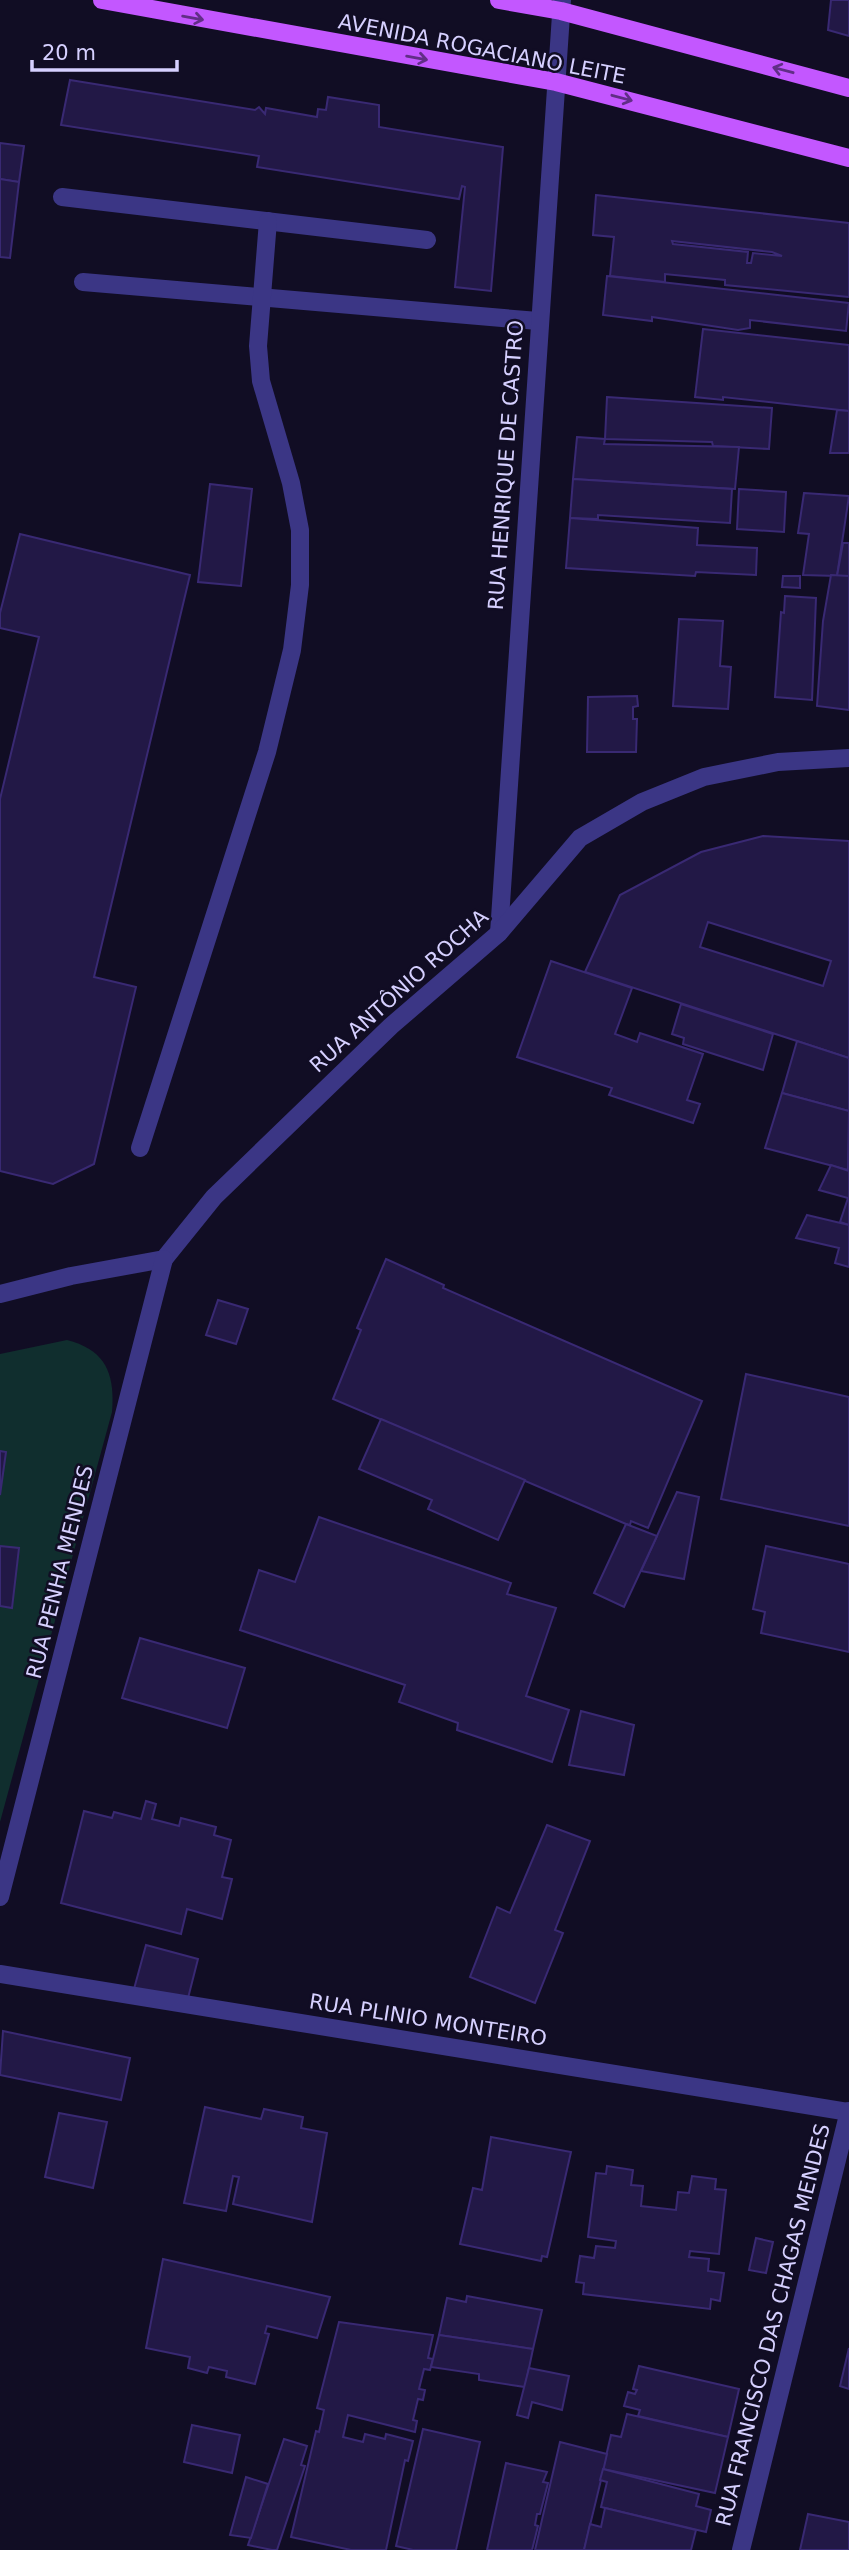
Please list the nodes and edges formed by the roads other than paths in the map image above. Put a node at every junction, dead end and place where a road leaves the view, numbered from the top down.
1 (102, 0) edge
2 (499, 0) edge
3 (562, 6) edge
4 (556, 82) junction
5 (849, 88) edge
6 (849, 158) edge
7 (62, 197) dead end
8 (268, 221) junction
9 (428, 240) dead end
10 (83, 282) dead end
11 (261, 297) junction
12 (538, 321) junction
13 (849, 758) edge
14 (499, 933) junction
15 (140, 1148) dead end
16 (164, 1259) junction
17 (0, 1294) edge
18 (0, 1897) edge
19 (0, 1974) edge
20 (849, 2112) edge
21 (741, 2550) edge

1 -> 4 main road, AVENIDA ROGACIANO LEITE
2 - 3 main road
3 - 4 street, RUA HENRIQUE DE CASTRO
5 -> 3 main road
4 -> 6 main road, AVENIDA ROGACIANO LEITE
4 - 12 street, RUA HENRIQUE DE CASTRO
7 - 8 street
8 - 9 street
8 - 11 street
10 - 11 street
11 - 12 street
11 - 15 street
12 - 14 street, RUA HENRIQUE DE CASTRO
13 - 14 street, RUA ANTÔNIO ROCHA
14 - 16 street, RUA ANTÔNIO ROCHA
16 - 17 street
16 - 18 street, RUA PENHA MENDES
19 - 20 street, RUA PLINIO MONTEIRO
20 - 21 street, RUA FRANCISCO DAS CHAGAS MENDES

